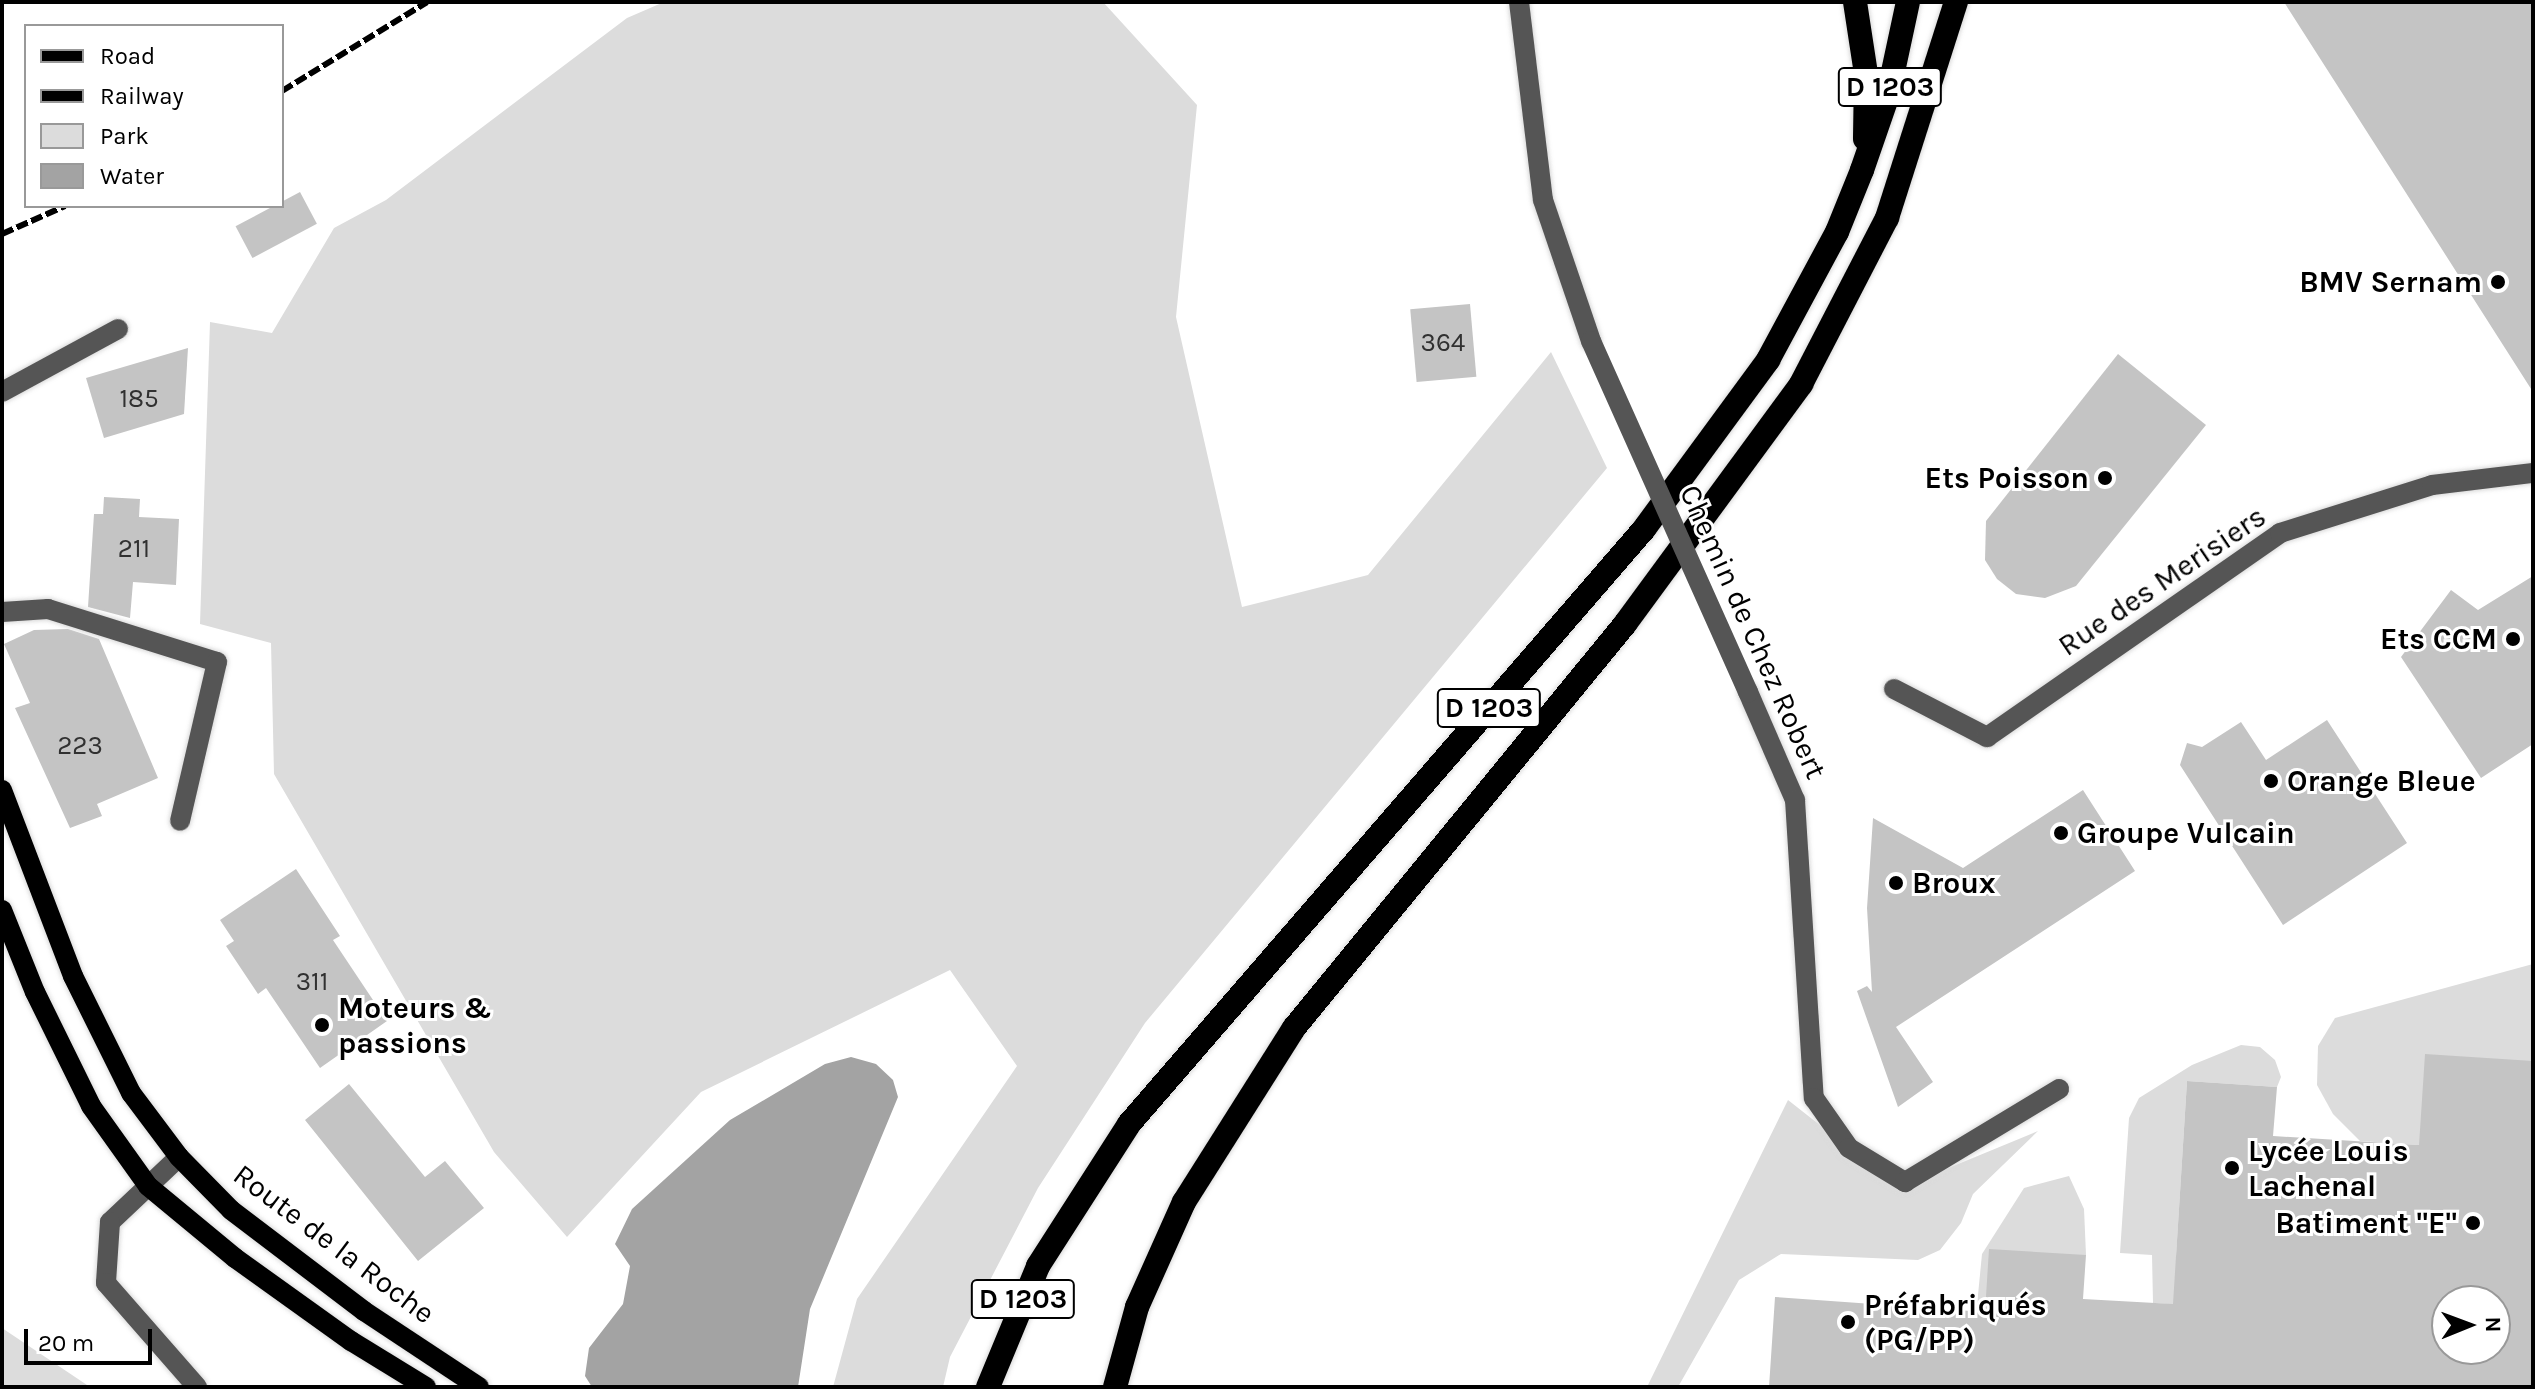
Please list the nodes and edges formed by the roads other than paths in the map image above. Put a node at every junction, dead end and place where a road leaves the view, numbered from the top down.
1 (1519, 2) edge
2 (1855, 2) edge
3 (1908, 2) edge
4 (1948, 2) edge
5 (1956, 2) edge
6 (1916, 138) junction
7 (1862, 170) junction
8 (118, 329) dead end
9 (2, 392) edge
10 (2533, 473) edge
11 (2, 612) edge
12 (1894, 689) dead end
13 (2, 790) edge
14 (180, 821) dead end
15 (2, 910) edge
16 (2059, 1089) dead end
17 (179, 1157) junction
18 (148, 1186) junction
19 (197, 1387) edge
20 (426, 1387) edge
21 (479, 1387) edge
22 (988, 1387) edge
23 (1115, 1387) edge

1 - 16 street, Chemin de Chez Robert, bridge
2 - 7 highway
3 - 7 highway, D 1203
4 - 6 highway, D 1203
5 - 6 highway
6 - 23 highway, D 1203
7 - 22 highway, D 1203
8 - 9 street
10 - 12 street, Rue des Merisiers
11 - 14 street
13 - 17 main road, Route de la Roche
15 - 18 main road
17 - 18 street
17 - 21 main road, Route de la Roche
18 - 19 street
18 - 20 main road

